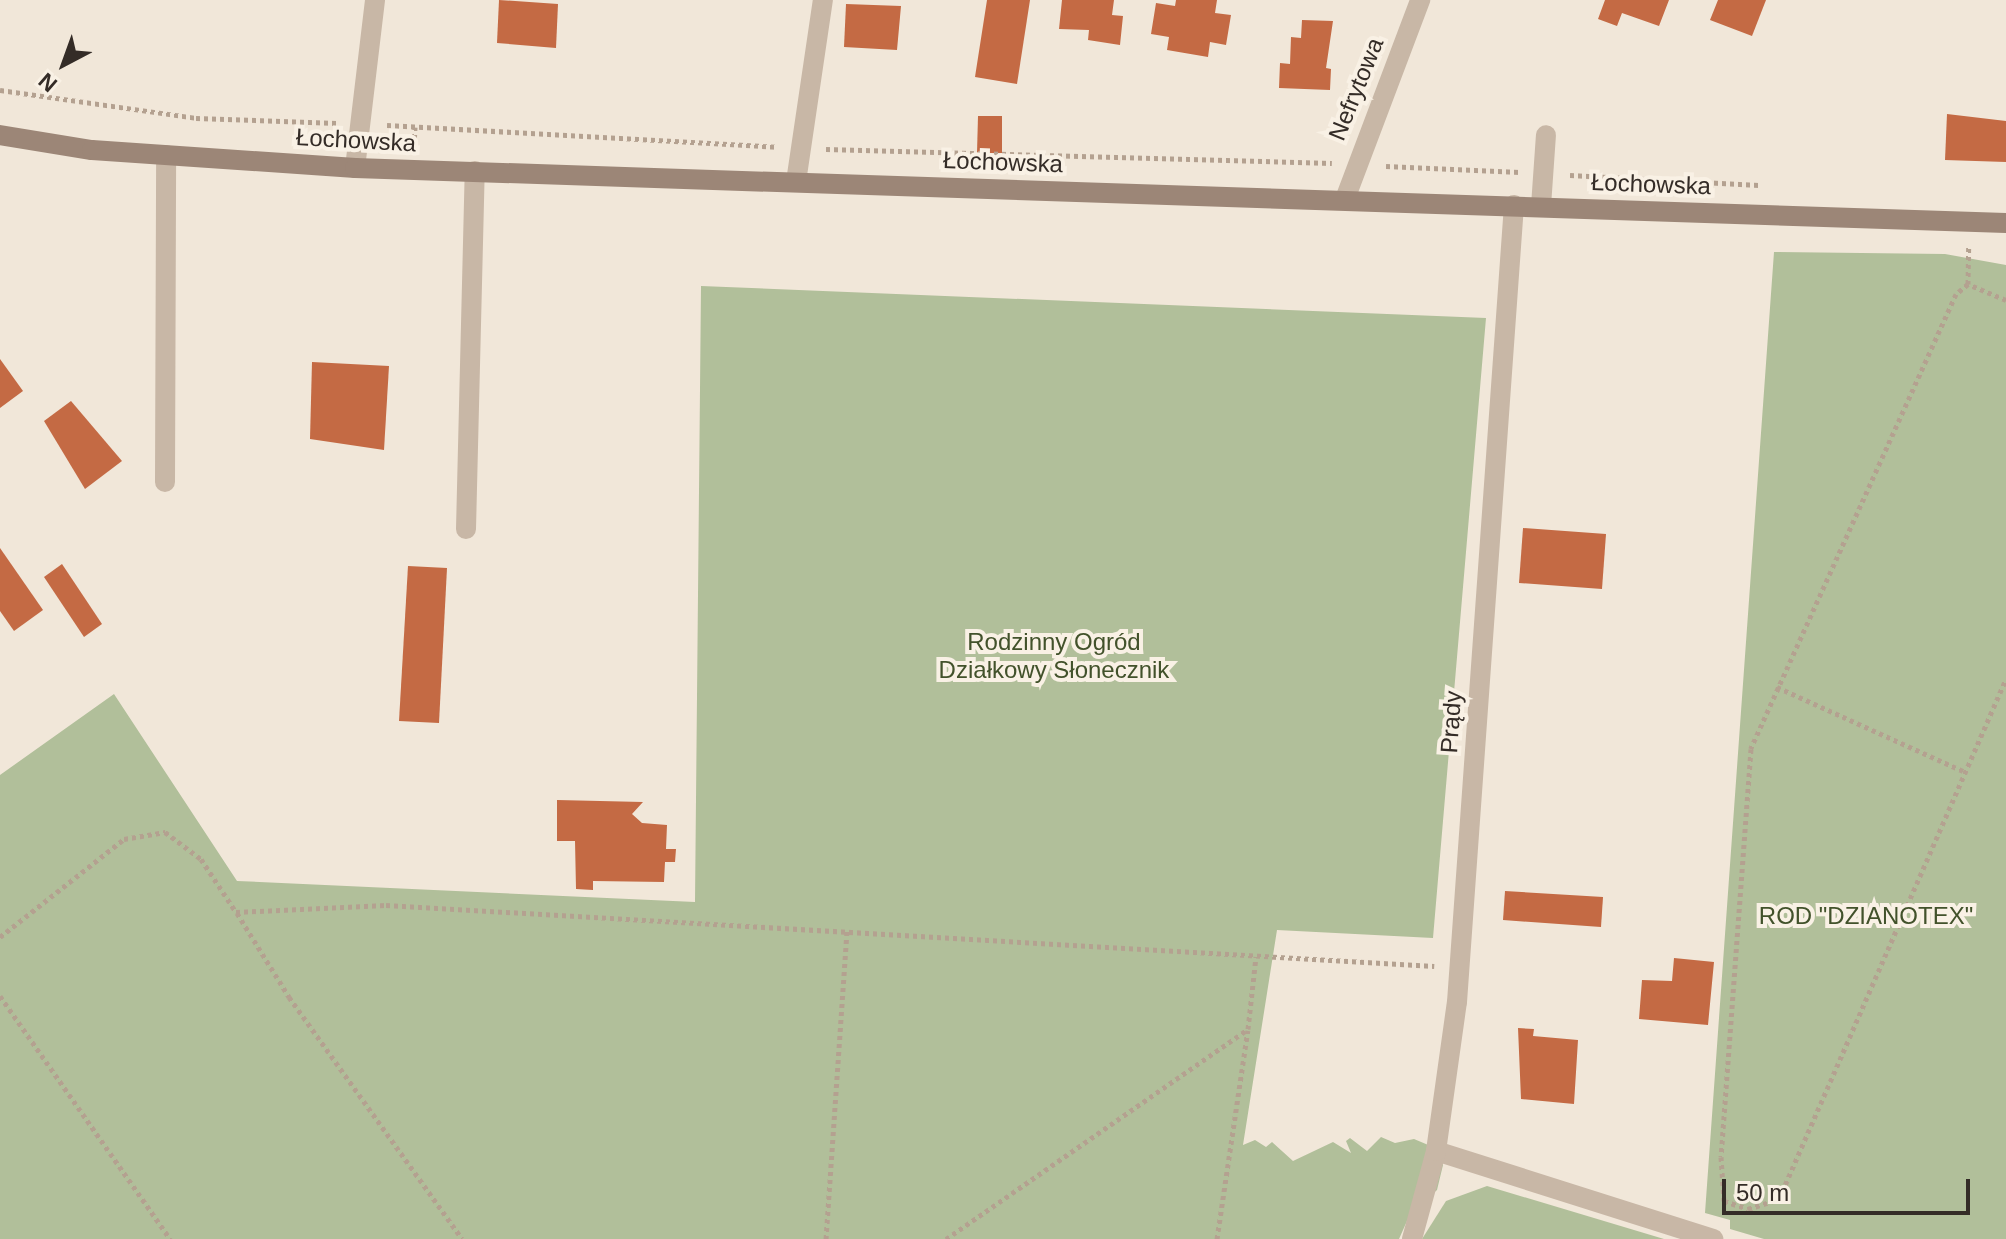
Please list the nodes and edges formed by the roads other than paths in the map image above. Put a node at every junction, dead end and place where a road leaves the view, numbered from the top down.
1 (375, 0) edge
2 (823, 0) edge
3 (1420, 0) edge
4 (0, 135) edge
5 (1546, 135) dead end
6 (166, 155) junction
7 (355, 168) junction
8 (475, 171) junction
9 (796, 182) junction
10 (1345, 199) junction
11 (1514, 205) junction
12 (1541, 206) junction
13 (2006, 223) edge
14 (165, 482) dead end
15 (466, 529) dead end
16 (1436, 1151) junction
17 (1412, 1239) edge
18 (1713, 1239) edge

1 - 7 street
2 - 9 street
3 - 10 street, Nefrytowa
4 - 6 main road, Łochowska
5 - 12 street
6 - 7 main road, Łochowska
6 - 14 street
7 - 8 main road, Łochowska
8 - 9 main road, Łochowska
8 - 15 street
9 - 10 main road, Łochowska
10 - 11 main road, Łochowska
11 - 12 main road, Łochowska
11 - 16 street, Prądy
12 - 13 main road, Łochowska
16 - 17 street, Prądy
16 - 18 street

